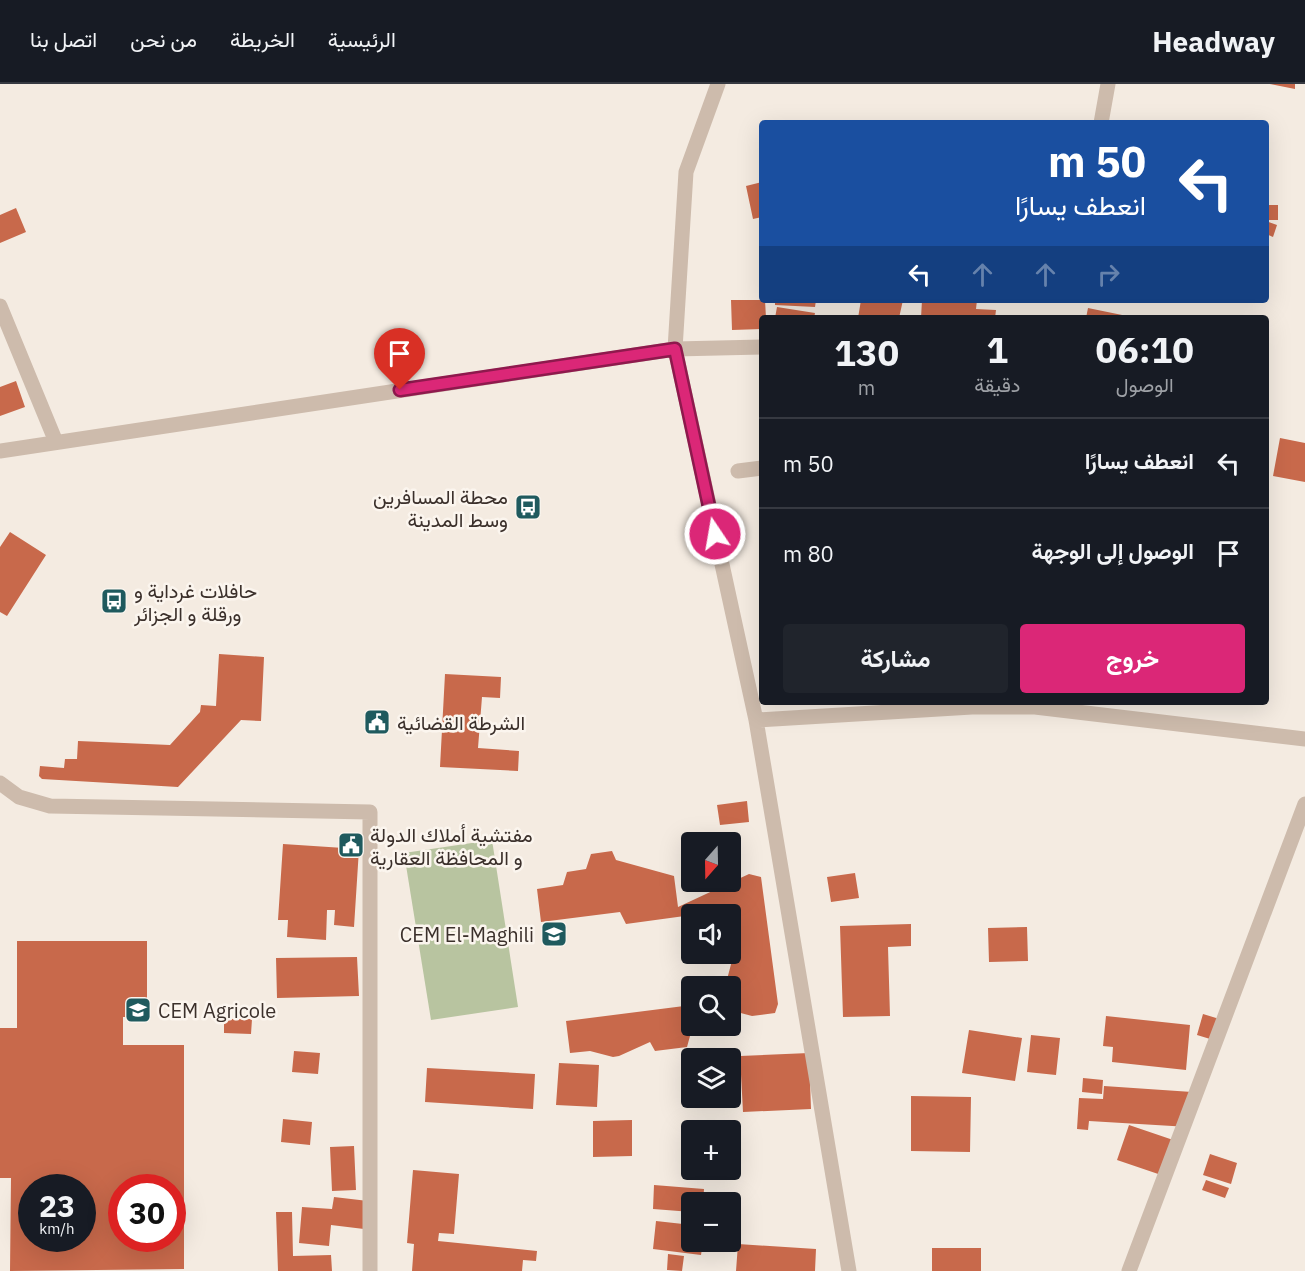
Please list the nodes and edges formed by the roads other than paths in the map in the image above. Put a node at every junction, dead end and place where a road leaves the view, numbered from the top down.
1 (718, 84) edge
2 (1108, 84) edge
3 (1102, 120) edge
4 (0, 306) edge
5 (759, 346) edge
6 (675, 349) junction
7 (56, 442) junction
8 (0, 451) edge
9 (759, 468) edge
10 (738, 471) dead end
11 (958, 705) edge
12 (993, 705) edge
13 (756, 720) junction
14 (1305, 740) edge
15 (0, 783) edge
16 (1305, 804) edge
17 (370, 1271) edge
18 (849, 1271) edge
19 (1129, 1271) edge

1 - 6 street
2 - 3 street
4 - 7 street
5 - 6 street
6 - 7 street
6 - 13 street
7 - 8 street
9 - 10 street
11 - 13 street
12 - 14 street
13 - 18 street
15 - 17 street
16 - 19 street

